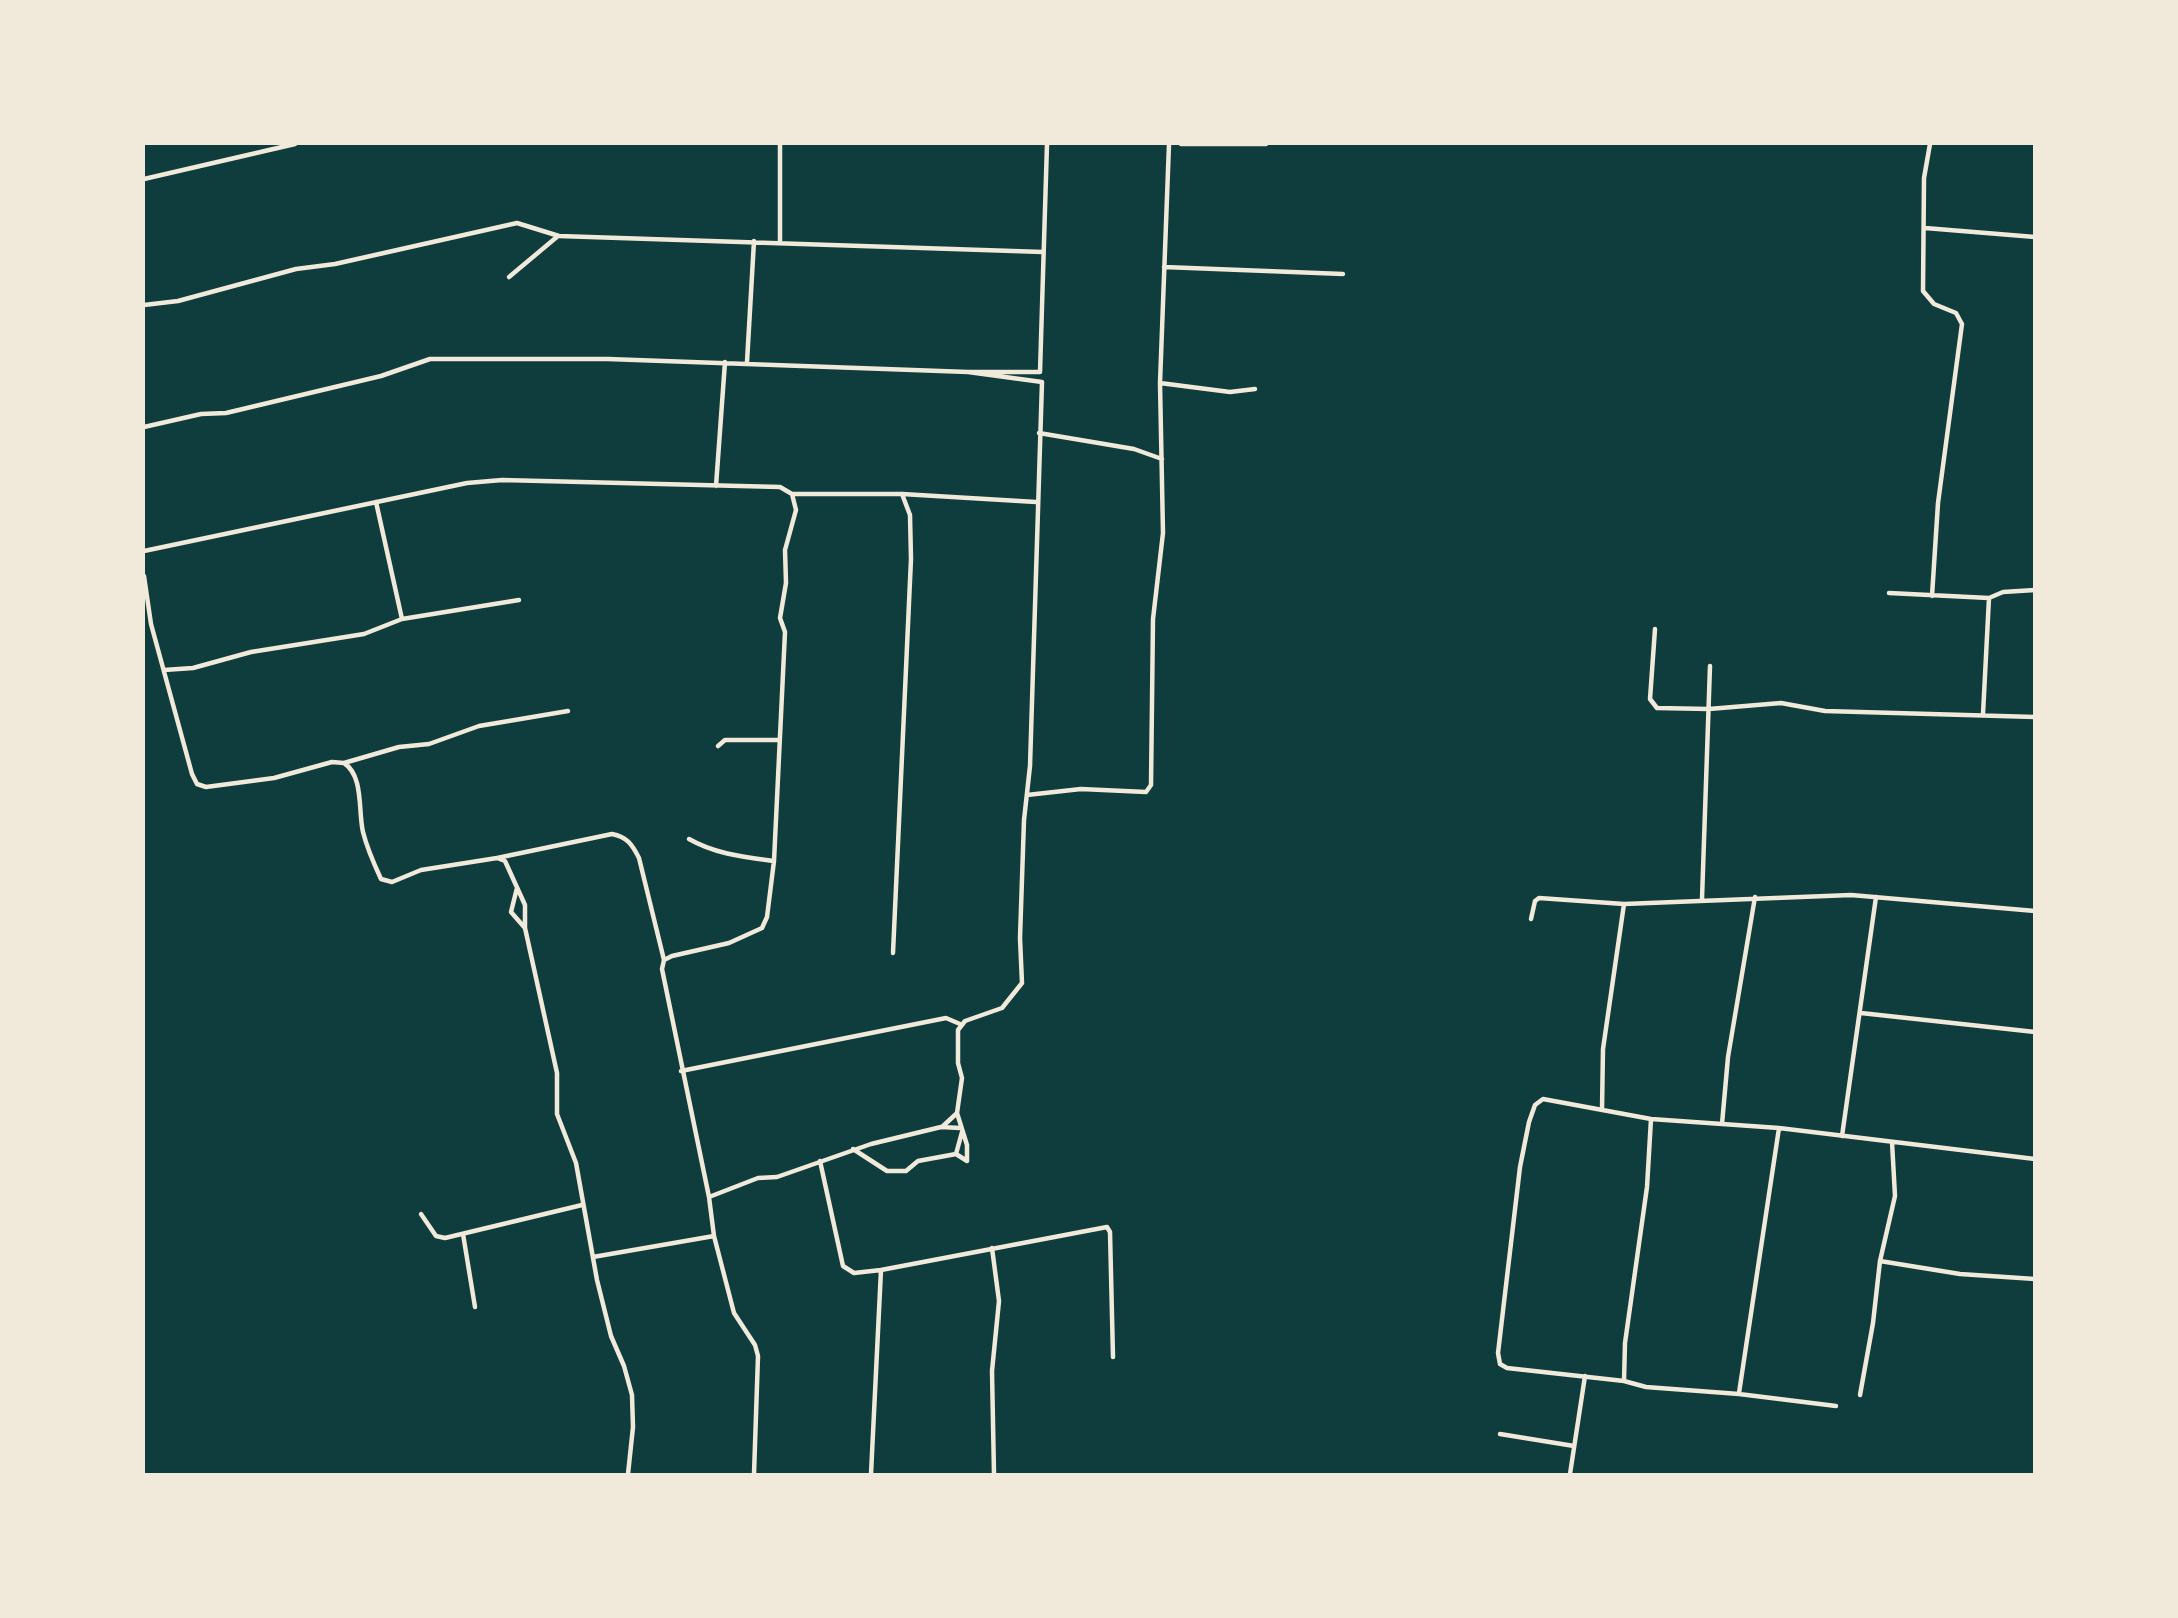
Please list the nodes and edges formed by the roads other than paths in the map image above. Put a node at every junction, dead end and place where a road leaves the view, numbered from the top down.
1 (295, 144) edge
2 (780, 144) edge
3 (1047, 144) edge
4 (1169, 144) edge
5 (1181, 144) edge
6 (1266, 144) edge
7 (1930, 144) edge
8 (144, 179) edge
9 (1926, 228) junction
10 (559, 236) junction
11 (2035, 237) edge
12 (754, 241) junction
13 (779, 242) junction
14 (1043, 252) junction
15 (1164, 267) junction
16 (1343, 274) dead end
17 (509, 277) dead end
18 (144, 305) edge
19 (725, 362) junction
20 (747, 362) junction
21 (968, 372) junction
22 (1160, 383) junction
23 (1255, 389) dead end
24 (144, 426) edge
25 (1040, 433) junction
26 (1162, 459) junction
27 (716, 486) junction
28 (792, 494) junction
29 (902, 494) junction
30 (376, 502) junction
31 (1036, 502) junction
32 (144, 551) edge
33 (144, 576) edge
34 (2035, 590) edge
35 (1889, 593) dead end
36 (1931, 596) junction
37 (1989, 598) junction
38 (519, 600) dead end
39 (402, 619) junction
40 (1655, 629) dead end
41 (1710, 666) dead end
42 (164, 670) junction
43 (1710, 709) junction
44 (568, 711) dead end
45 (1983, 714) junction
46 (2035, 717) edge
47 (778, 740) junction
48 (718, 746) dead end
49 (344, 763) junction
50 (1027, 794) junction
51 (689, 839) dead end
52 (497, 858) junction
53 (774, 860) junction
54 (517, 888) junction
55 (1755, 897) junction
56 (1876, 897) junction
57 (1702, 899) junction
58 (1624, 904) junction
59 (2035, 911) edge
60 (1531, 919) dead end
61 (525, 928) junction
62 (893, 953) dead end
63 (664, 960) junction
64 (1861, 1013) junction
65 (960, 1024) junction
66 (2035, 1032) edge
67 (681, 1071) junction
68 (1602, 1110) junction
69 (957, 1113) junction
70 (1651, 1119) junction
71 (1722, 1124) junction
72 (941, 1127) junction
73 (1779, 1128) junction
74 (961, 1130) junction
75 (1842, 1136) junction
76 (1892, 1142) junction
77 (853, 1149) junction
78 (956, 1154) junction
79 (2035, 1159) edge
80 (820, 1161) junction
81 (709, 1197) junction
82 (582, 1205) junction
83 (421, 1213) dead end
84 (463, 1234) junction
85 (714, 1236) junction
86 (992, 1248) junction
87 (593, 1257) junction
88 (1880, 1261) junction
89 (881, 1270) junction
90 (2035, 1279) edge
91 (475, 1307) dead end
92 (1113, 1357) dead end
93 (1584, 1376) junction
94 (1624, 1381) junction
95 (1739, 1394) junction
96 (1860, 1395) dead end
97 (1836, 1406) dead end
98 (1500, 1434) dead end
99 (1574, 1446) junction
100 (628, 1475) edge
101 (754, 1475) edge
102 (871, 1475) edge
103 (994, 1475) edge
104 (1570, 1475) edge

1 - 8 street
2 - 13 street
3 - 14 street
4 - 15 street
5 - 6 street
7 - 9 street
9 - 11 street
9 - 36 street
10 - 12 street
10 - 17 street
10 - 18 street
12 - 13 street
12 - 20 street
13 - 14 street
14 - 21 street
15 - 16 street
15 - 22 street
19 - 20 street
19 - 24 street
19 - 27 street
20 - 21 street
21 - 25 street
22 - 23 street
22 - 26 street
25 - 26 street
25 - 31 street
26 - 50 street
27 - 28 street
27 - 30 street
28 - 29 street
28 - 47 street
29 - 31 street
29 - 62 street
30 - 32 street
30 - 39 street
31 - 50 street
33 - 42 street
34 - 37 street
35 - 36 street
36 - 37 street
37 - 45 street
38 - 39 street
39 - 42 street
40 - 43 street
41 - 43 street
42 - 49 street
43 - 45 street
43 - 57 street
44 - 49 street
45 - 46 street
47 - 48 street
47 - 53 street
49 - 52 street
50 - 65 street
51 - 53 street
52 - 54 street
52 - 63 street
53 - 63 street
54 - 61 street
54 - 61 street
55 - 56 street
55 - 57 street
55 - 71 street
56 - 59 street
56 - 64 street
57 - 58 street
58 - 60 street
58 - 68 street
61 - 82 street
63 - 67 street
64 - 66 street
64 - 75 street
65 - 67 street
65 - 69 street
67 - 81 street
68 - 70 street
68 - 93 street
69 - 72 street
69 - 74 street
70 - 71 street
70 - 94 street
71 - 73 street
72 - 74 street
72 - 77 street
73 - 75 street
73 - 95 street
74 - 78 street
74 - 78 street
75 - 76 street
76 - 79 street
76 - 88 street
77 - 78 street
77 - 80 street
80 - 81 street
80 - 89 street
81 - 85 street
82 - 84 street
82 - 87 street
83 - 84 street
84 - 91 street
85 - 87 street
85 - 101 street
86 - 89 street
86 - 92 street
86 - 103 street
87 - 100 street
88 - 90 street
88 - 96 street
89 - 102 street
93 - 94 street
93 - 99 street
94 - 95 street
95 - 97 street
98 - 99 street
99 - 104 street

